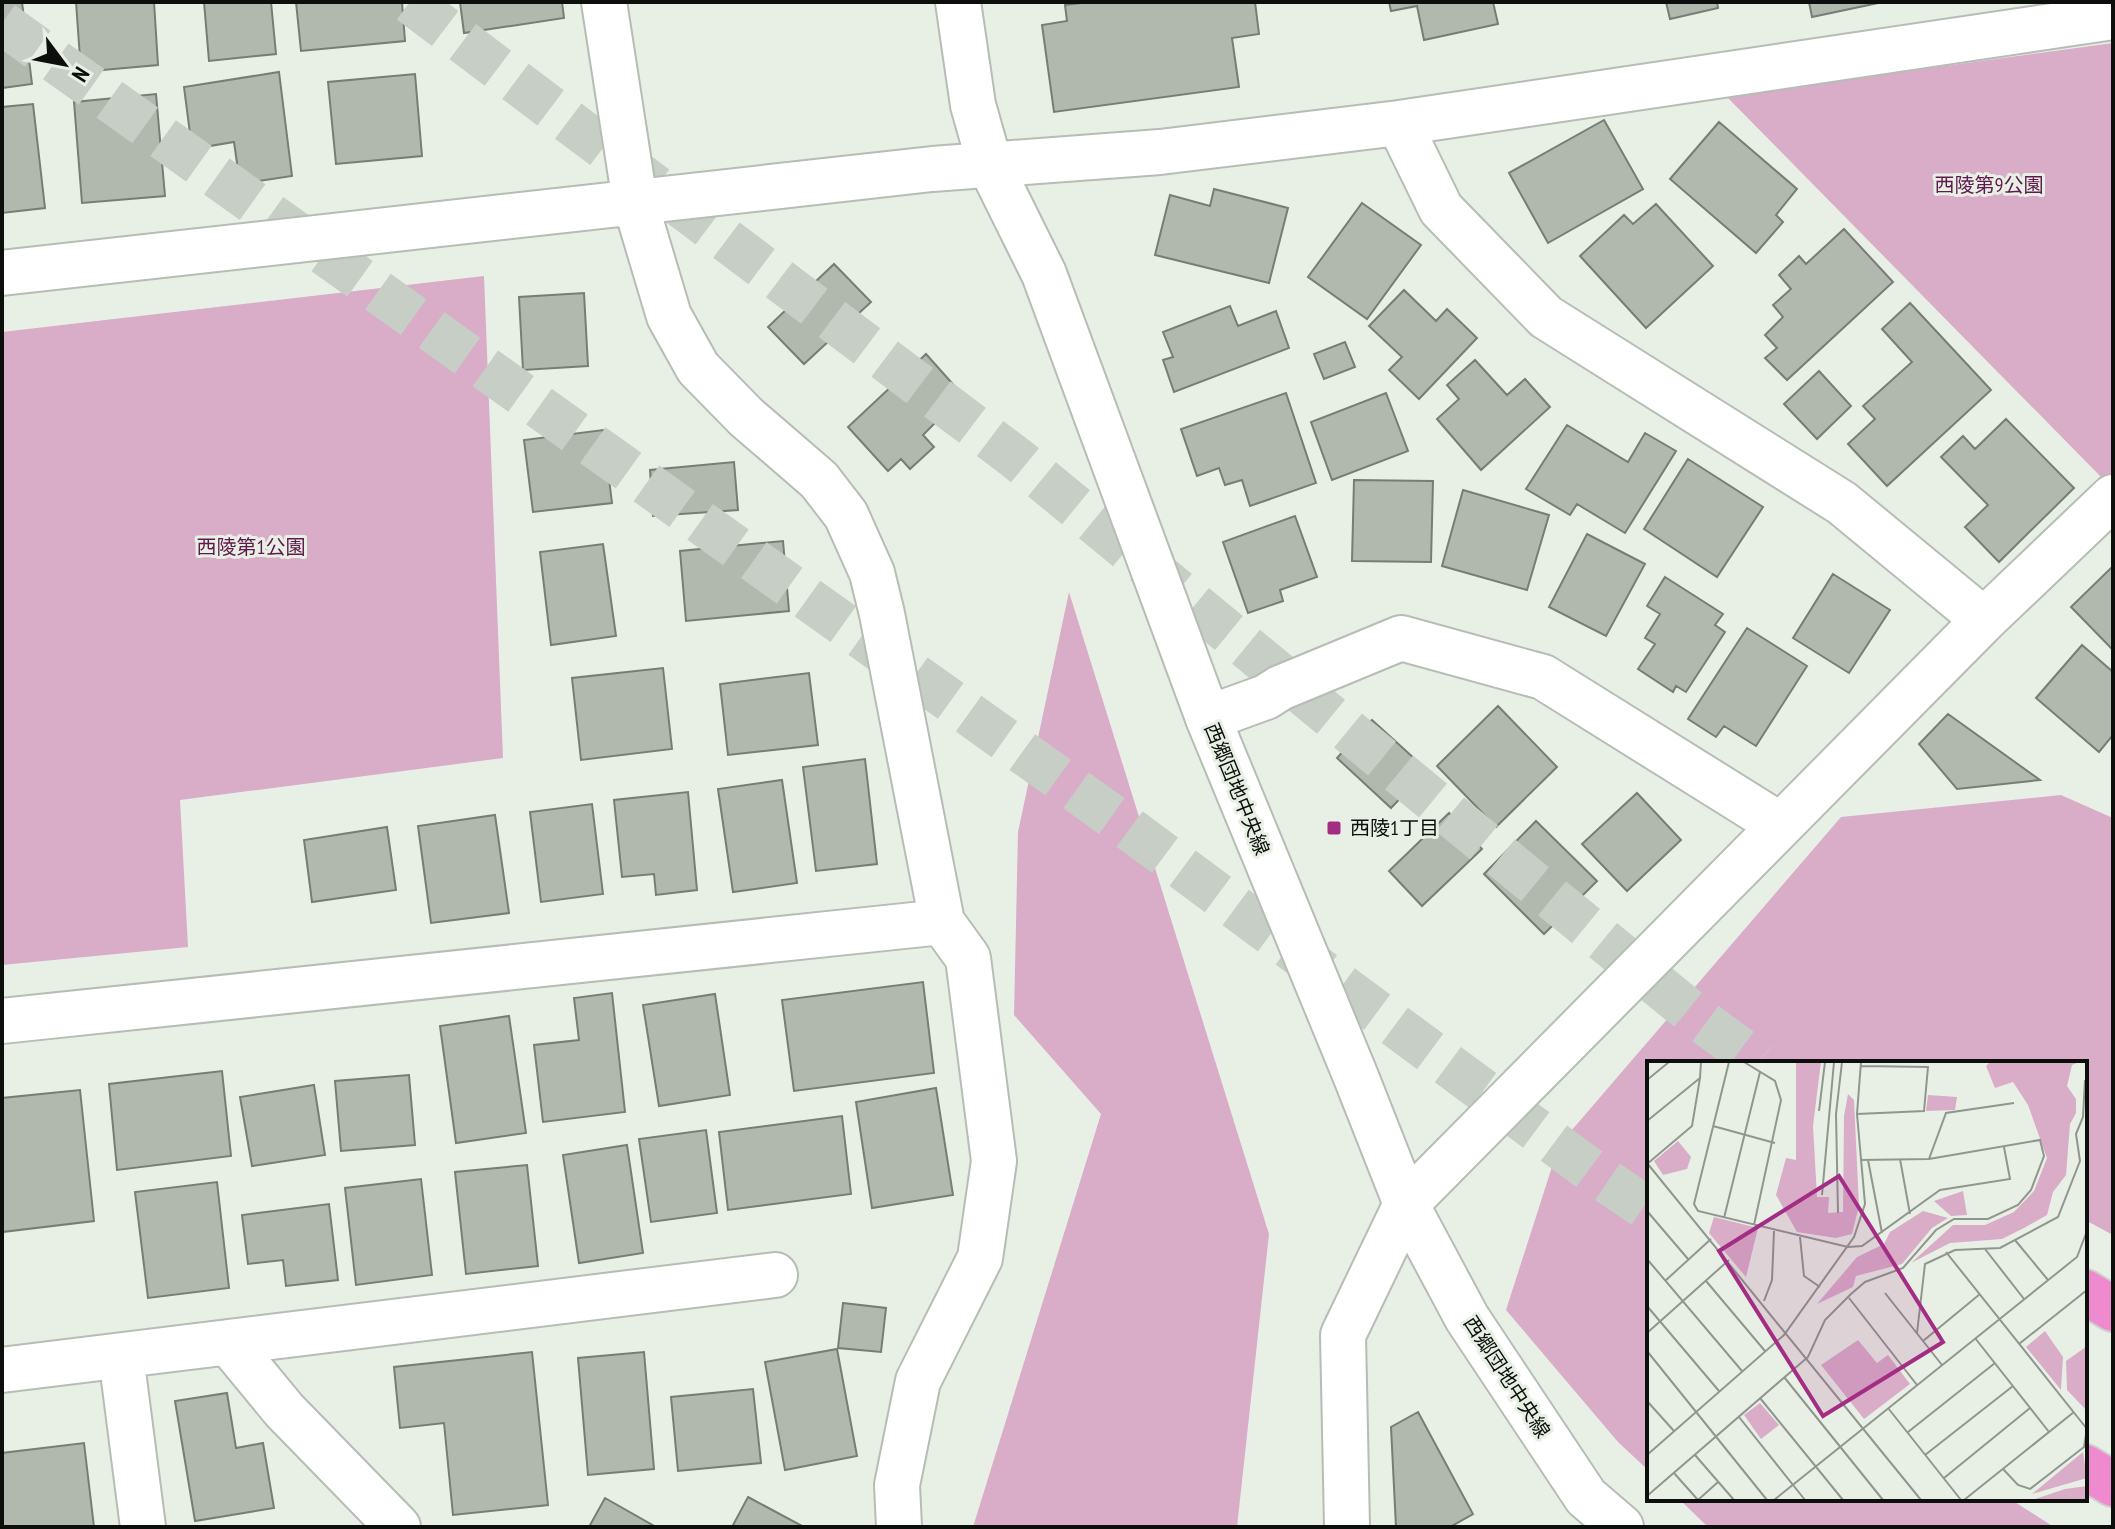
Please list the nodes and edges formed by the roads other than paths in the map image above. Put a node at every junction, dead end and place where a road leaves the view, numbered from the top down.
1 (604, 2) edge
2 (958, 2) edge
3 (2113, 17) edge
4 (1970, 20) edge
5 (1399, 123) junction
6 (990, 165) junction
7 (635, 202) junction
8 (2, 273) edge
9 (2113, 497) edge
10 (1984, 620) junction
11 (1208, 718) junction
12 (1780, 825) junction
13 (942, 922) junction
14 (2, 1021) edge
15 (1406, 1204) junction
16 (775, 1275) dead end
17 (2087, 1293) edge
18 (2113, 1309) edge
19 (228, 1342) junction
20 (121, 1356) junction
21 (2, 1370) edge
22 (2087, 1468) edge
23 (2113, 1484) edge
24 (143, 1527) edge
25 (398, 1527) edge
26 (899, 1527) edge
27 (1347, 1527) edge
28 (1621, 1527) edge

1 - 7 street
2 - 6 street, 西郷団地中央線
3 - 4 street
4 - 5 street
5 - 6 street
5 - 10 street
6 - 7 street
6 - 11 street, 西郷団地中央線
7 - 8 street
7 - 13 street
9 - 10 street
10 - 12 street
11 - 12 street
11 - 15 street, 西郷団地中央線
12 - 15 street
13 - 14 street
13 - 26 street
15 - 27 street
15 - 28 street, 西郷団地中央線
16 - 19 street
17 - 18 highway
19 - 20 street
19 - 25 street
20 - 21 street
20 - 24 street
22 - 23 highway

